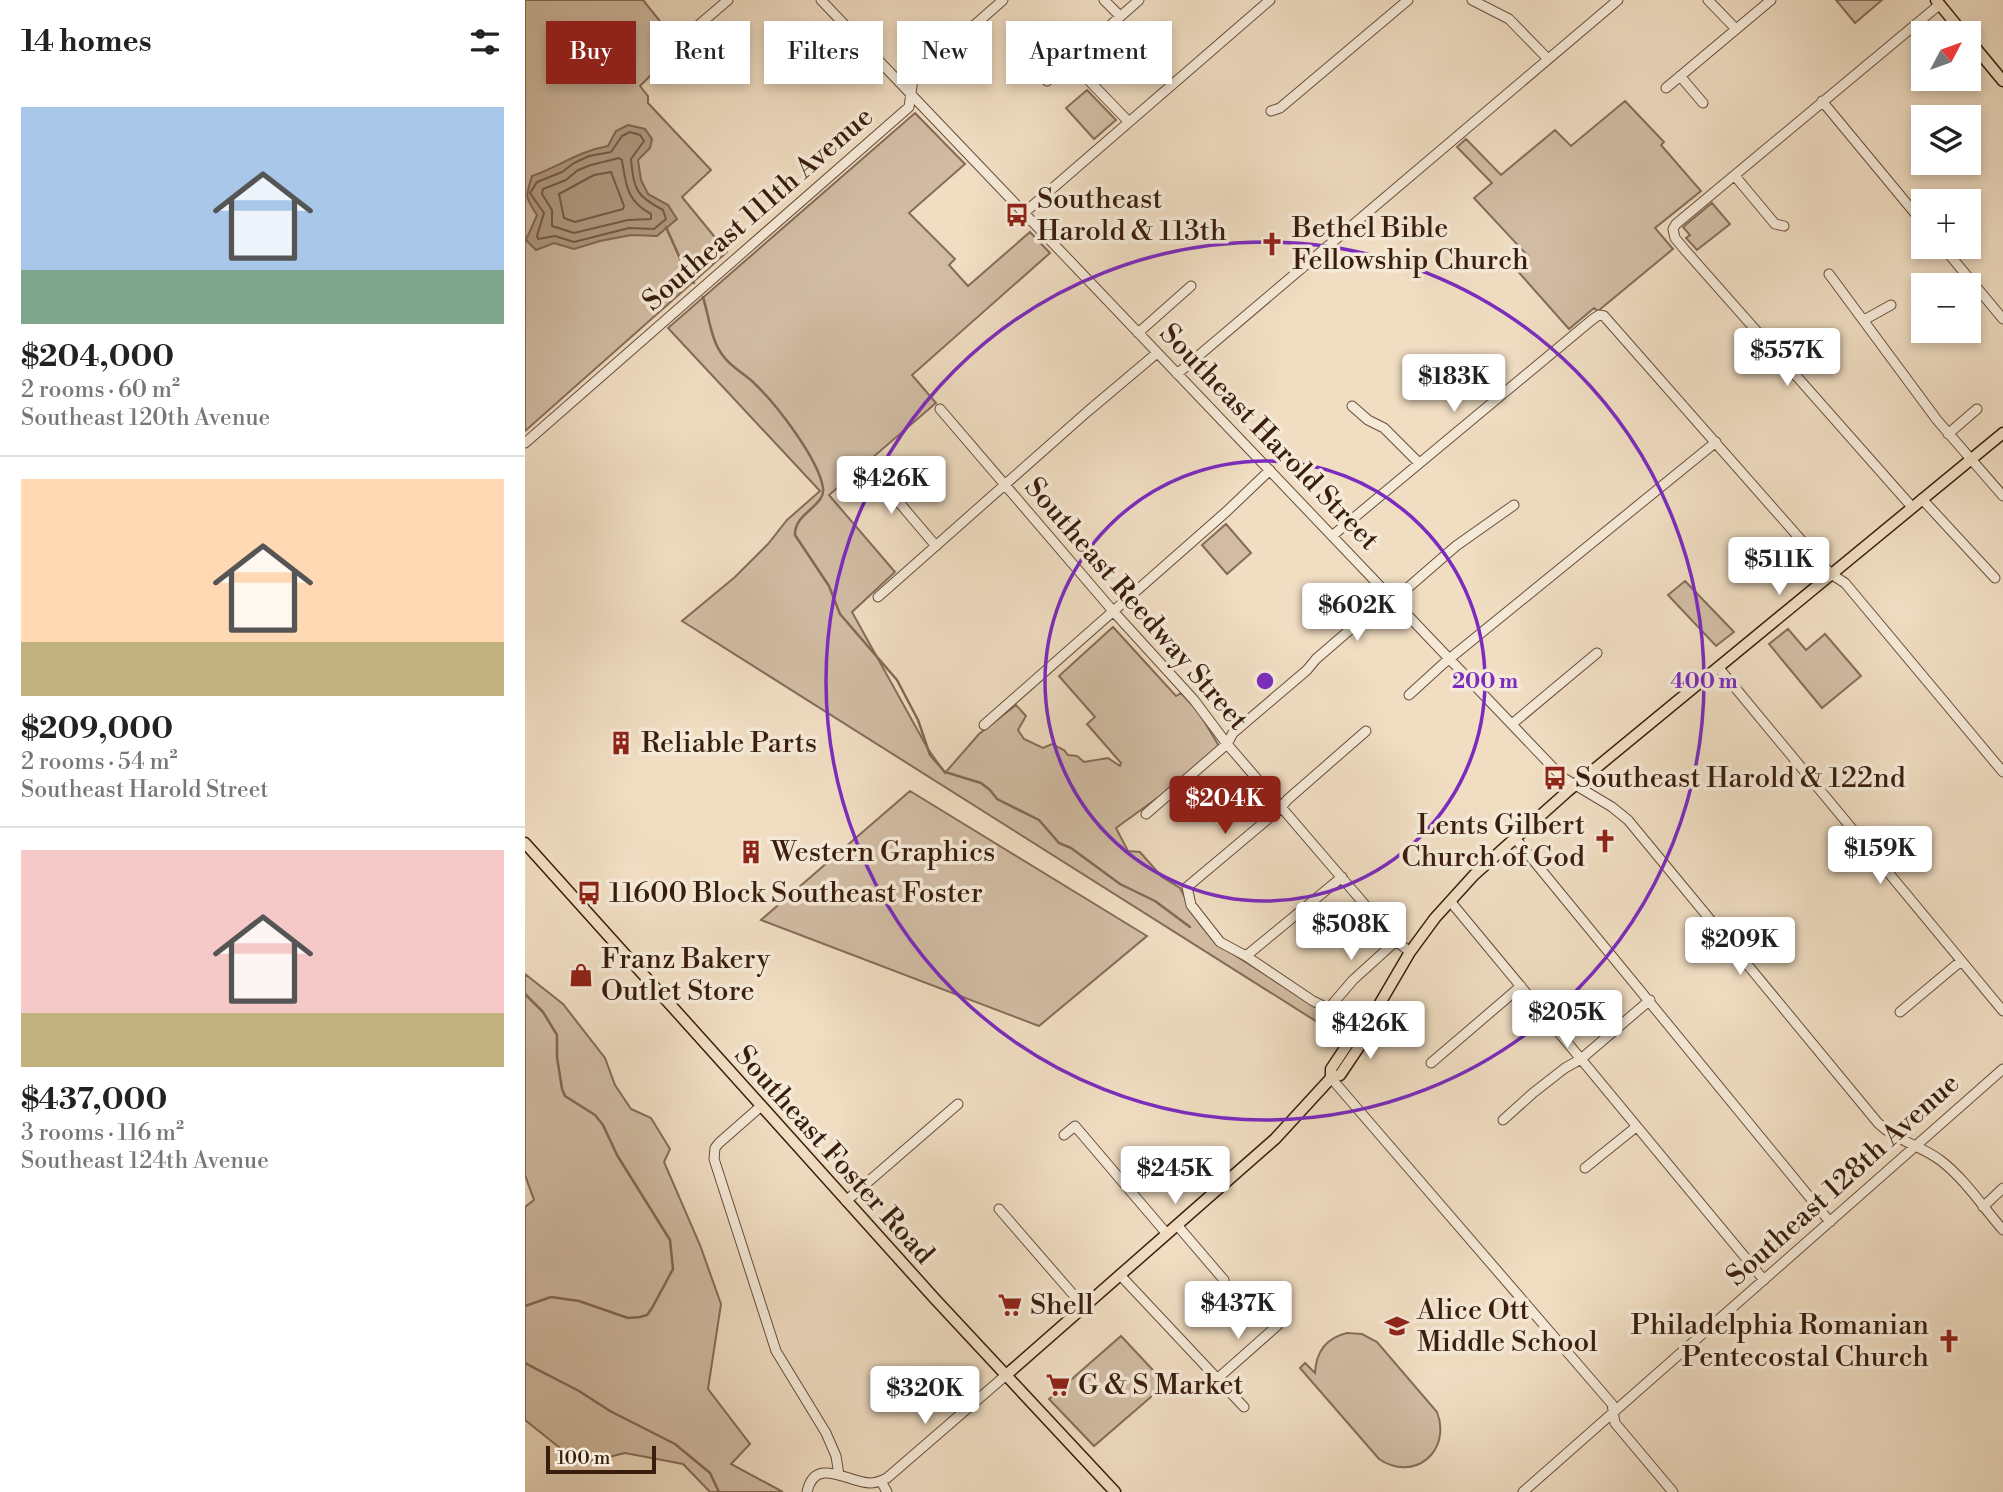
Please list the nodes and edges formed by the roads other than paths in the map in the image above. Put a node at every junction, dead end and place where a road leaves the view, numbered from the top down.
1 (728, 0) edge
2 (821, 0) edge
3 (1003, 0) edge
4 (1104, 0) edge
5 (1139, 0) edge
6 (1270, 0) edge
7 (1408, 0) edge
8 (1472, 0) edge
9 (1618, 0) edge
10 (1708, 0) edge
11 (1771, 0) edge
12 (1938, 2) edge
13 (1120, 16) junction
14 (703, 21) edge
15 (1114, 21) edge
16 (1953, 21) edge
17 (1736, 29) junction
18 (1981, 54) edge
19 (1548, 59) junction
20 (1680, 76) junction
21 (2003, 81) edge
22 (1092, 84) edge
23 (1666, 88) dead end
24 (911, 93) junction
25 (1822, 101) junction
26 (1703, 103) dead end
27 (1271, 111) dead end
28 (1128, 121) junction
29 (1735, 176) junction
30 (1911, 209) edge
31 (1024, 213) junction
32 (1783, 226) dead end
33 (1953, 259) edge
34 (1829, 274) dead end
35 (1191, 286) dead end
36 (1891, 305) dead end
37 (2003, 318) edge
38 (1864, 320) junction
39 (1139, 333) junction
40 (1157, 353) junction
41 (1177, 374) junction
42 (1352, 406) dead end
43 (940, 409) dead end
44 (1977, 409) dead end
45 (2003, 433) edge
46 (1948, 434) junction
47 (1716, 442) junction
48 (525, 443) edge
49 (1971, 459) junction
50 (1419, 463) junction
51 (869, 467) dead end
52 (1270, 470) junction
53 (1004, 486) junction
54 (2003, 496) edge
55 (1922, 499) junction
56 (1514, 505) dead end
57 (1912, 507) junction
58 (1332, 536) junction
59 (936, 546) junction
60 (1831, 574) junction
61 (1995, 578) dead end
62 (879, 597) dead end
63 (1391, 598) junction
64 (1113, 611) junction
65 (1598, 653) dead end
66 (1451, 660) junction
67 (1718, 667) junction
68 (1409, 695) dead end
69 (1512, 724) junction
70 (984, 725) dead end
71 (1366, 732) dead end
72 (1227, 744) junction
73 (2003, 772) edge
74 (1576, 785) junction
75 (1281, 808) junction
76 (1146, 814) dead end
77 (1514, 838) junction
78 (525, 843) edge
79 (1342, 877) junction
80 (1450, 901) junction
81 (1397, 941) junction
82 (1410, 952) junction
83 (1245, 956) junction
84 (1961, 961) junction
85 (1521, 986) junction
86 (1650, 1000) junction
87 (1329, 1008) junction
88 (1900, 1012) dead end
89 (2003, 1012) edge
90 (1365, 1023) junction
91 (1581, 1059) junction
92 (1431, 1063) dead end
93 (2003, 1069) edge
94 (1331, 1078) junction
95 (958, 1104) dead end
96 (760, 1107) junction
97 (1503, 1120) dead end
98 (1636, 1127) junction
99 (1064, 1135) dead end
100 (1915, 1146) junction
101 (1585, 1168) dead end
102 (2003, 1188) edge
103 (846, 1201) junction
104 (1983, 1207) junction
105 (999, 1209) dead end
106 (1830, 1222) junction
107 (1177, 1225) junction
108 (2003, 1230) edge
109 (1167, 1234) junction
110 (1120, 1275) junction
111 (1224, 1280) dead end
112 (1764, 1280) junction
113 (1084, 1307) junction
114 (1278, 1325) dead end
115 (1005, 1376) junction
116 (1217, 1379) junction
117 (1244, 1407) dead end
118 (1613, 1413) junction
119 (839, 1475) junction
120 (881, 1481) junction
121 (807, 1492) edge
122 (887, 1492) edge
123 (1115, 1492) edge
124 (1523, 1492) edge
125 (1673, 1492) edge

1 - 14 street
2 - 24 street, Southeast Harold Street
3 - 24 street, Southeast 111th Avenue
4 - 13 street
5 - 13 street
6 - 28 street
7 - 27 street
8 - 19 street
9 - 19 street
10 - 17 street
11 - 17 street
12 - 16 main road
12 - 25 street
13 - 15 street
17 - 20 street
18 - 21 main road
19 - 41 street
20 - 23 street
20 - 26 street
22 - 28 street
24 - 31 street, Southeast Harold Street
24 - 48 street, Southeast 111th Avenue
25 - 29 street
25 - 30 street
28 - 31 street
29 - 32 street
29 - 57 street
31 - 39 street, Southeast Harold Street
33 - 37 street
34 - 38 street
35 - 39 street
36 - 38 street
38 - 46 street
39 - 40 street, Southeast Harold Street
40 - 41 street, Southeast Harold Street
40 - 53 street
41 - 52 street, Southeast Harold Street
42 - 50 street
43 - 53 street, Southeast Reedway Street
44 - 46 street
45 - 49 main road
46 - 49 street
47 - 50 street
47 - 60 street
47 - 66 street
49 - 54 street
49 - 55 main road
50 - 58 street
51 - 59 street
52 - 58 street, Southeast Harold Street
52 - 64 street
53 - 59 street
53 - 64 street, Southeast Reedway Street
55 - 57 main road
55 - 61 street
56 - 63 street
57 - 60 main road
58 - 63 street, Southeast Harold Street
59 - 62 street
60 - 67 main road
60 - 73 street
63 - 66 street, Southeast Harold Street
63 - 72 street
64 - 70 street
64 - 72 street, Southeast Reedway Street
65 - 69 street
66 - 68 street
66 - 69 street, Southeast Harold Street
67 - 74 main road
67 - 84 street
69 - 74 street, Southeast Harold Street
71 - 75 street
72 - 75 street, Southeast Reedway Street
72 - 76 street
74 - 77 main road
74 - 100 street, Southeast Harold Street
75 - 79 street, Southeast Reedway Street
75 - 83 street
77 - 80 main road
77 - 86 street
78 - 96 main road, Southeast Foster Road
79 - 81 street, Southeast Reedway Street
79 - 83 street
80 - 82 main road
80 - 85 street
81 - 82 street, Southeast Reedway Street
81 - 87 street
82 - 90 main road
83 - 87 street
84 - 88 street
84 - 89 street
85 - 91 street
85 - 92 street
86 - 91 street
86 - 106 street
87 - 90 street
90 - 94 main road
91 - 97 street
91 - 98 street
93 - 100 street, Southeast 128th Avenue
94 - 107 main road
94 - 118 street
95 - 103 street
96 - 103 main road, Southeast Foster Road
96 - 119 street
98 - 101 street
98 - 112 street
99 - 109 street
100 - 104 street, Southeast Harold Street
100 - 106 street, Southeast 128th Avenue
102 - 104 street
103 - 115 main road, Southeast Foster Road
104 - 108 street, Southeast Harold Street
105 - 113 street
106 - 112 street, Southeast 128th Avenue
107 - 109 main road
107 - 111 street
109 - 110 main road
110 - 113 main road
110 - 116 street
112 - 118 street, Southeast 128th Avenue
113 - 115 main road
114 - 116 street
115 - 120 street
115 - 123 main road, Southeast Foster Road
116 - 117 street
118 - 124 street, Southeast 128th Avenue
118 - 125 street
119 - 120 street
119 - 121 street
120 - 122 street

